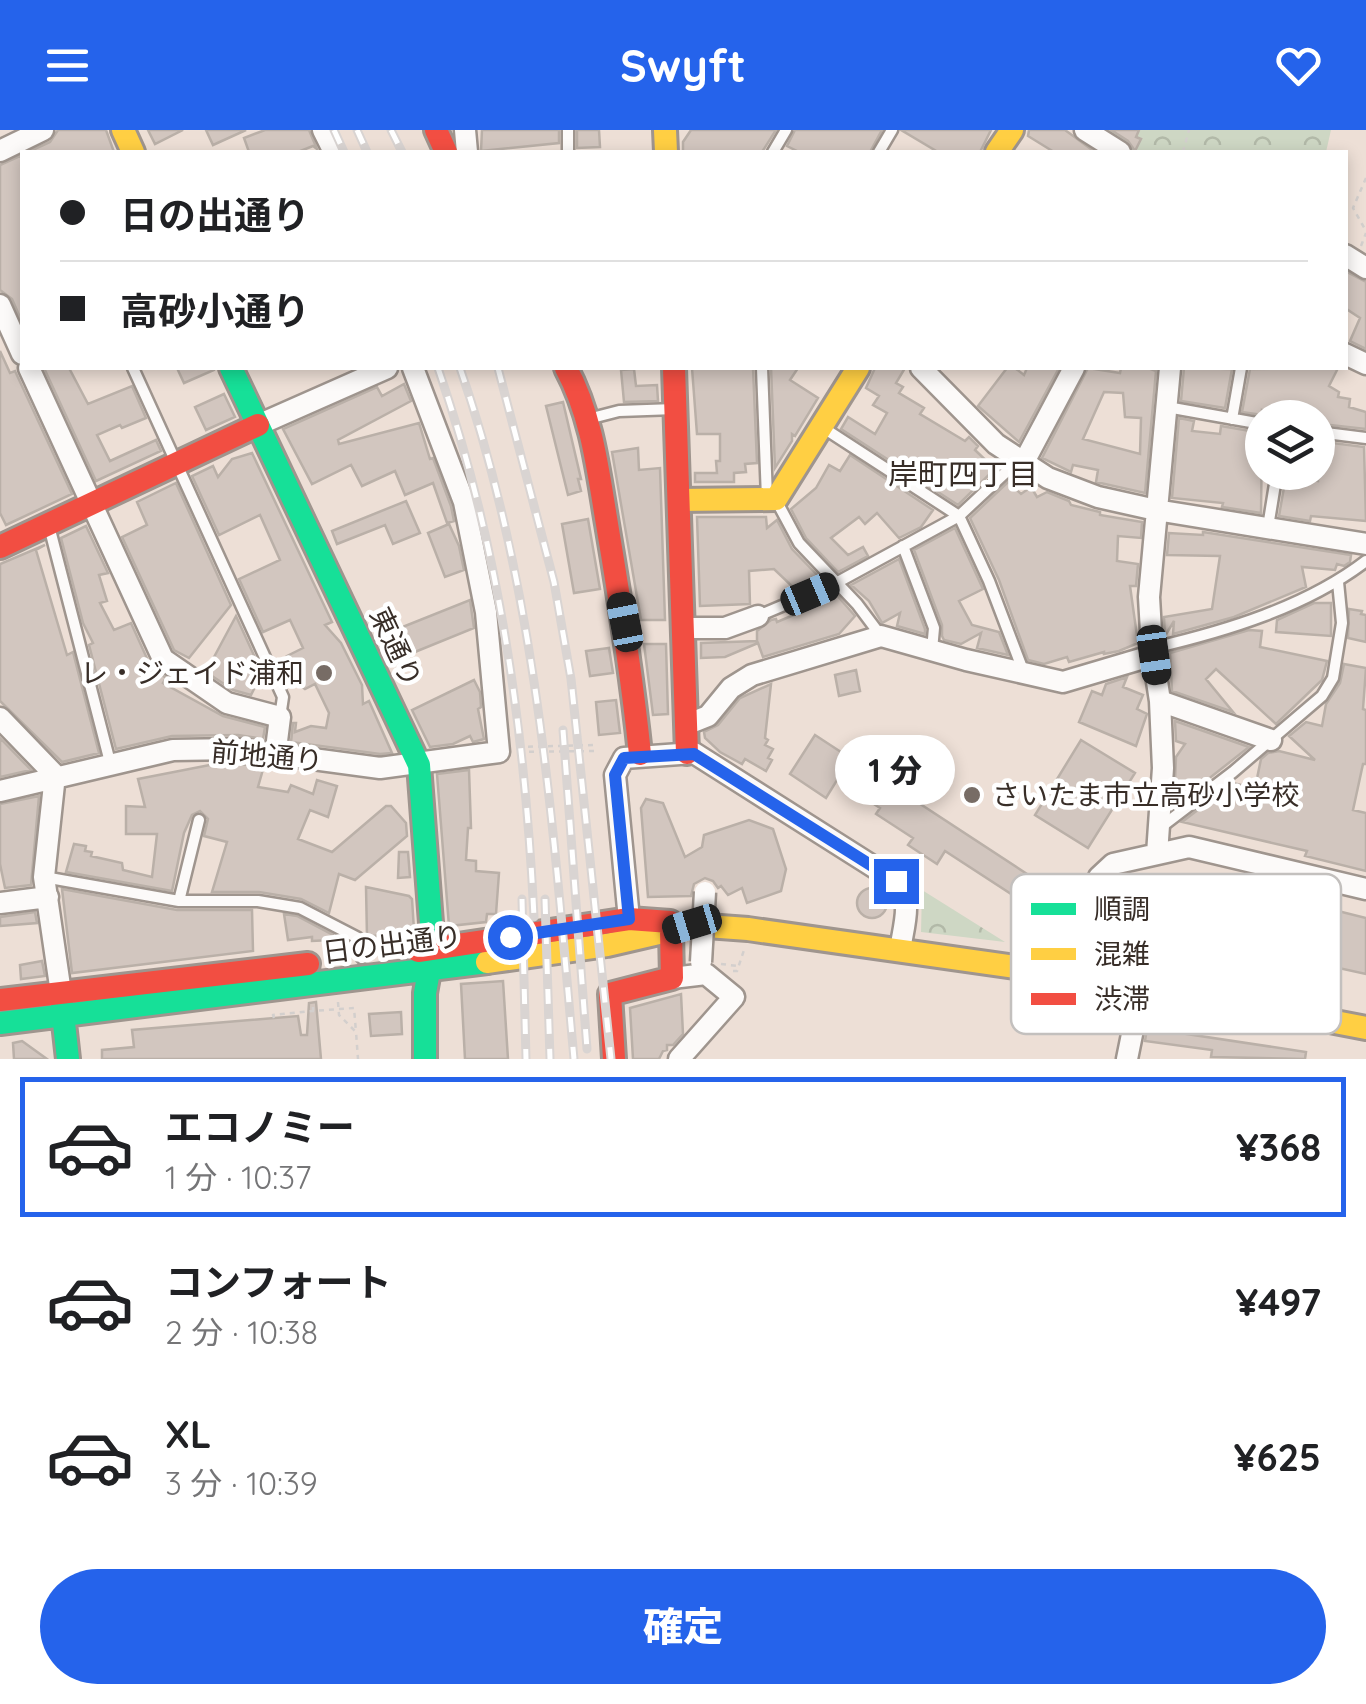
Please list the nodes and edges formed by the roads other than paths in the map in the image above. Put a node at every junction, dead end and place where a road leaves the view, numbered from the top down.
1 (1086, 130) edge
2 (30, 138) edge
3 (1117, 150) edge
4 (0, 151) edge
5 (0, 305) edge
6 (20, 350) edge
7 (29, 370) edge
8 (134, 370) edge
9 (233, 370) edge
10 (382, 370) edge
11 (415, 370) edge
12 (567, 370) edge
13 (674, 370) edge
14 (762, 370) edge
15 (857, 370) edge
16 (923, 370) edge
17 (1073, 370) edge
18 (1169, 370) edge
19 (1242, 370) edge
20 (1166, 407) junction
21 (676, 409) junction
22 (1232, 419) junction
23 (585, 420) junction
24 (1245, 421) edge
25 (258, 425) junction
26 (821, 427) junction
27 (1335, 434) edge
28 (1366, 438) edge
29 (1022, 461) junction
30 (178, 463) junction
31 (1274, 490) edge
32 (772, 499) junction
33 (680, 500) junction
34 (92, 505) junction
35 (1156, 510) junction
36 (959, 516) junction
37 (49, 525) junction
38 (1268, 528) junction
39 (2, 542) edge
40 (1366, 544) edge
41 (903, 546) junction
42 (1366, 560) edge
43 (1338, 582) junction
44 (836, 583) junction
45 (758, 616) joint
46 (684, 628) junction
47 (881, 636) junction
48 (932, 650) junction
49 (1153, 652) junction
50 (1024, 674) junction
51 (1160, 701) junction
52 (280, 716) junction
53 (0, 718) edge
54 (688, 724) junction
55 (1271, 740) junction
56 (687, 753) junction
57 (640, 754) junction
58 (274, 756) junction
59 (419, 765) junction
60 (111, 766) junction
61 (55, 776) junction
62 (0, 791) edge
63 (199, 820) dead end
64 (1157, 830) junction
65 (1157, 854) junction
66 (1101, 874) edge
67 (1303, 874) edge
68 (1341, 883) edge
69 (46, 887) junction
70 (1366, 889) edge
71 (179, 901) junction
72 (0, 903) edge
73 (693, 915) junction
74 (629, 919) junction
75 (900, 950) junction
76 (362, 958) junction
77 (432, 960) junction
78 (701, 962) dead end
79 (1011, 966) edge
80 (672, 978) junction
81 (0, 1000) edge
82 (62, 1004) junction
83 (1341, 1023) edge
84 (0, 1024) edge
85 (1366, 1028) edge
86 (1132, 1034) edge
87 (68, 1059) edge
88 (425, 1059) edge
89 (439, 1059) edge
90 (614, 1059) edge
91 (678, 1059) edge
92 (1127, 1059) edge

1 - 3 street
2 - 4 street
5 - 6 street
7 - 34 street
8 - 30 lane
9 - 25 street, 東通り
10 - 25 street
11 - 59 street, 前地通り
12 - 23 street
13 - 21 street
14 - 32 lane
15 - 26 street
16 - 29 street
17 - 29 street
18 - 20 street
19 - 22 lane
20 - 22 lane
20 - 35 street
21 - 23 lane
21 - 33 street
22 - 24 lane
23 - 57 street
25 - 30 street
25 - 59 street, 東通り
26 - 32 street
26 - 36 lane
27 - 28 lane
29 - 35 street
29 - 36 lane
30 - 34 street
30 - 52 lane
31 - 38 lane
32 - 33 street
32 - 44 lane
33 - 46 street
34 - 37 street
34 - 52 street
35 - 38 street
35 - 49 street
36 - 41 lane
36 - 50 lane
37 - 39 street
37 - 60 lane
38 - 40 street
41 - 44 lane
41 - 48 lane
42 - 43 lane
43 - 49 lane
43 - 55 lane
44 - 45 lane
44 - 47 lane
45 - 46 street
46 - 54 street
47 - 48 street
47 - 54 street
48 - 50 street
49 - 50 street
49 - 51 street
51 - 55 street
51 - 64 street
52 - 58 street
53 - 61 street
54 - 56 street
55 - 64 lane
56 - 57 street
56 - 75 street
57 - 74 street
58 - 59 street, 前地通り
58 - 60 street, 前地通り
59 - 77 street, 東通り
60 - 61 street, 前地通り
61 - 62 street, 前地通り
61 - 69 street
63 - 71 lane
64 - 65 street
65 - 66 street
65 - 67 street
68 - 70 street
69 - 71 lane
69 - 72 street
69 - 82 street
71 - 76 lane
73 - 74 street, 日の出通り
73 - 75 street
73 - 77 street, 日の出通り
73 - 78 street, bridge
73 - 80 street
74 - 77 street, 日の出通り
75 - 79 street
76 - 77 street, 日の出通り
76 - 82 street, 日の出通り
77 - 82 street, 日の出通り
77 - 88 street
77 - 89 street
80 - 90 street
80 - 91 street
81 - 82 street, 日の出通り
82 - 84 street, 日の出通り
82 - 87 street
83 - 85 street
86 - 92 street

